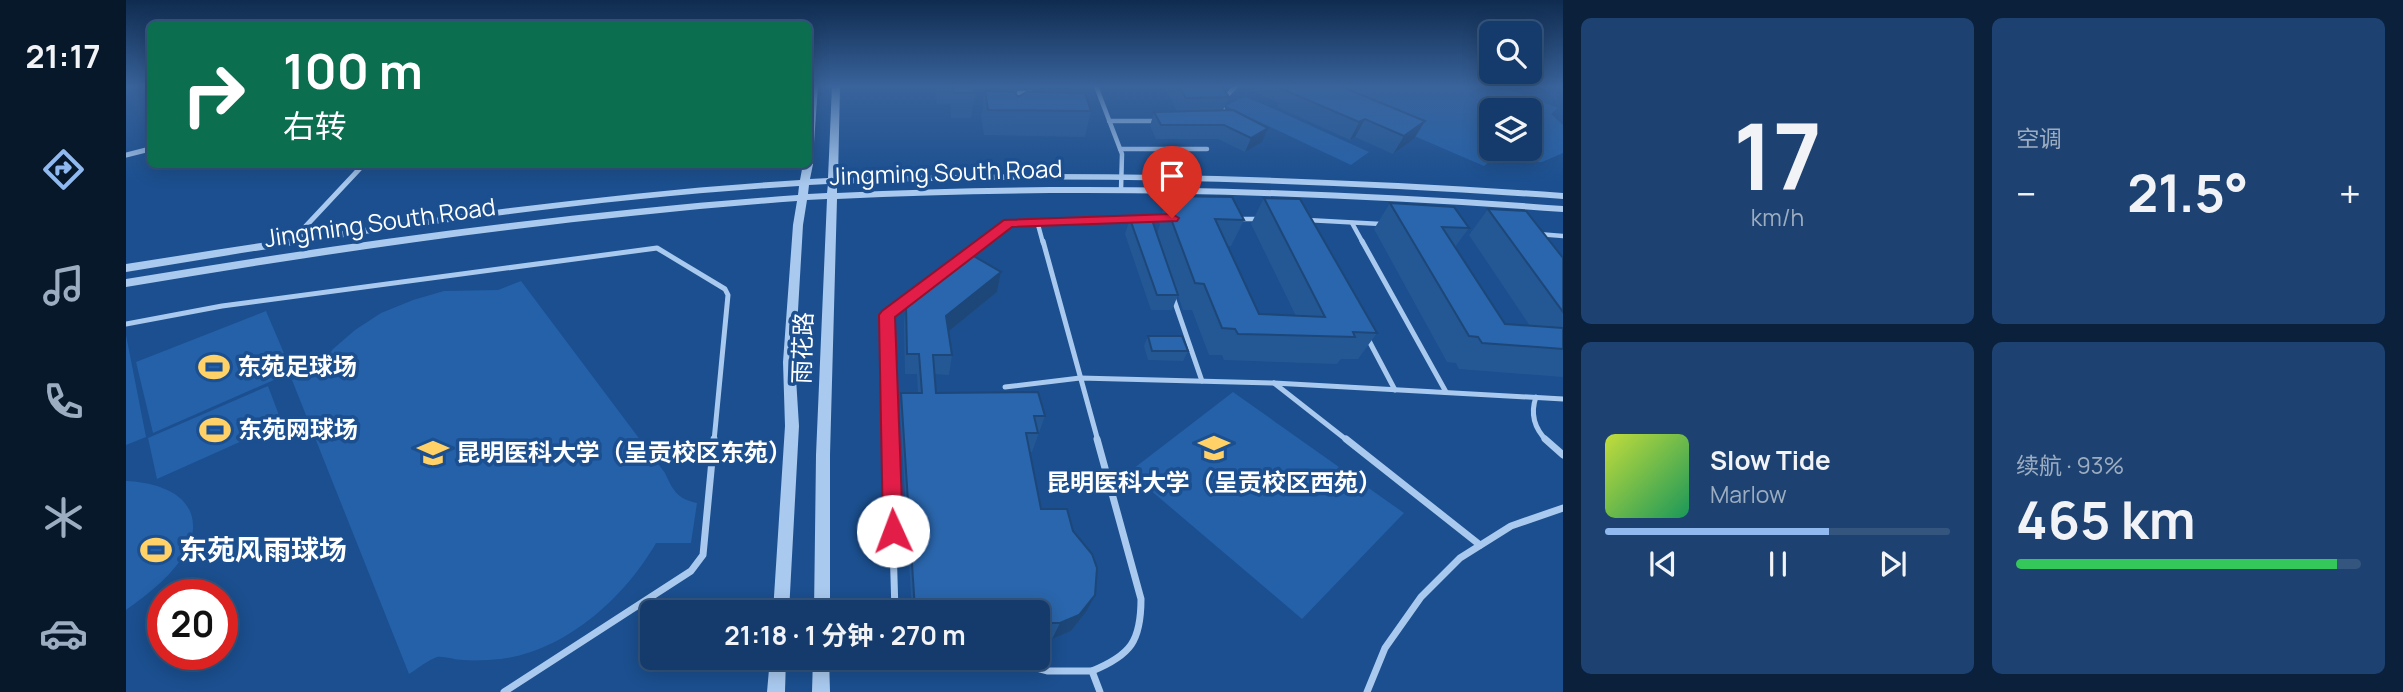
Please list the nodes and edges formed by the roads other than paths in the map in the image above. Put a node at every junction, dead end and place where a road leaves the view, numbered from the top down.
1 (835, 118) edge
2 (1109, 121) joint
3 (1160, 121) edge
4 (1207, 149) dead end
5 (147, 150) edge
6 (1121, 152) junction
7 (126, 155) edge
8 (360, 168) edge
9 (808, 168) edge
10 (1121, 177) junction
11 (833, 181) junction
12 (806, 183) junction
13 (1121, 190) junction
14 (833, 197) junction
15 (1563, 197) edge
16 (803, 199) junction
17 (1563, 209) edge
18 (1146, 217) junction
19 (1172, 218) edge
20 (1225, 219) edge
21 (1264, 219) edge
22 (1037, 220) junction
23 (1352, 223) junction
24 (1394, 225) edge
25 (1150, 230) edge
26 (1310, 232) edge
27 (1529, 233) edge
28 (1563, 236) edge
29 (299, 241) junction
30 (126, 268) edge
31 (126, 283) edge
32 (1172, 293) edge
33 (126, 324) edge
34 (1362, 329) edge
35 (1080, 378) junction
36 (1202, 381) junction
37 (1274, 383) junction
38 (1005, 387) dead end
39 (1395, 390) junction
40 (1446, 393) junction
41 (1536, 397) junction
42 (1563, 399) edge
43 (1563, 455) edge
44 (1563, 508) edge
45 (1480, 545) junction
46 (782, 600) edge
47 (822, 600) edge
48 (895, 600) edge
49 (777, 670) edge
50 (821, 670) edge
51 (1043, 670) edge
52 (1093, 671) junction
53 (504, 692) edge
54 (776, 692) edge
55 (821, 692) edge
56 (1100, 692) edge
57 (1367, 692) edge

1 - 11 street, 雨花路
2 - 3 lane
2 - 6 lane
4 - 6 lane
5 - 7 street
6 - 10 lane
8 - 29 street
9 - 12 street, 雨花路
10 - 11 street, Jingming South Road
10 - 13 lane
10 - 15 street, Jingming South Road
11 - 12 street, Jingming South Road
11 - 14 street, 雨花路
12 - 16 street, 雨花路
12 - 29 street, Jingming South Road
13 - 14 street, Jingming South Road
13 - 17 street, Jingming South Road
14 - 16 street, Jingming South Road
14 - 47 street, 雨花路
16 - 31 street, Jingming South Road
16 - 46 street, 雨花路
18 - 19 lane
18 - 22 lane
18 - 25 lane
20 - 21 lane
22 - 35 lane
22 - 48 lane
23 - 24 lane
23 - 26 lane
23 - 40 lane
27 - 28 lane
29 - 30 street, Jingming South Road
32 - 36 lane
33 - 53 lane
34 - 39 lane
35 - 36 lane
35 - 38 lane
35 - 52 lane
36 - 37 lane
37 - 39 lane
37 - 45 lane
39 - 40 lane
40 - 41 lane
41 - 42 lane
41 - 43 lane
44 - 45 lane
45 - 57 lane
49 - 54 street
50 - 55 street
51 - 52 lane
52 - 56 lane

